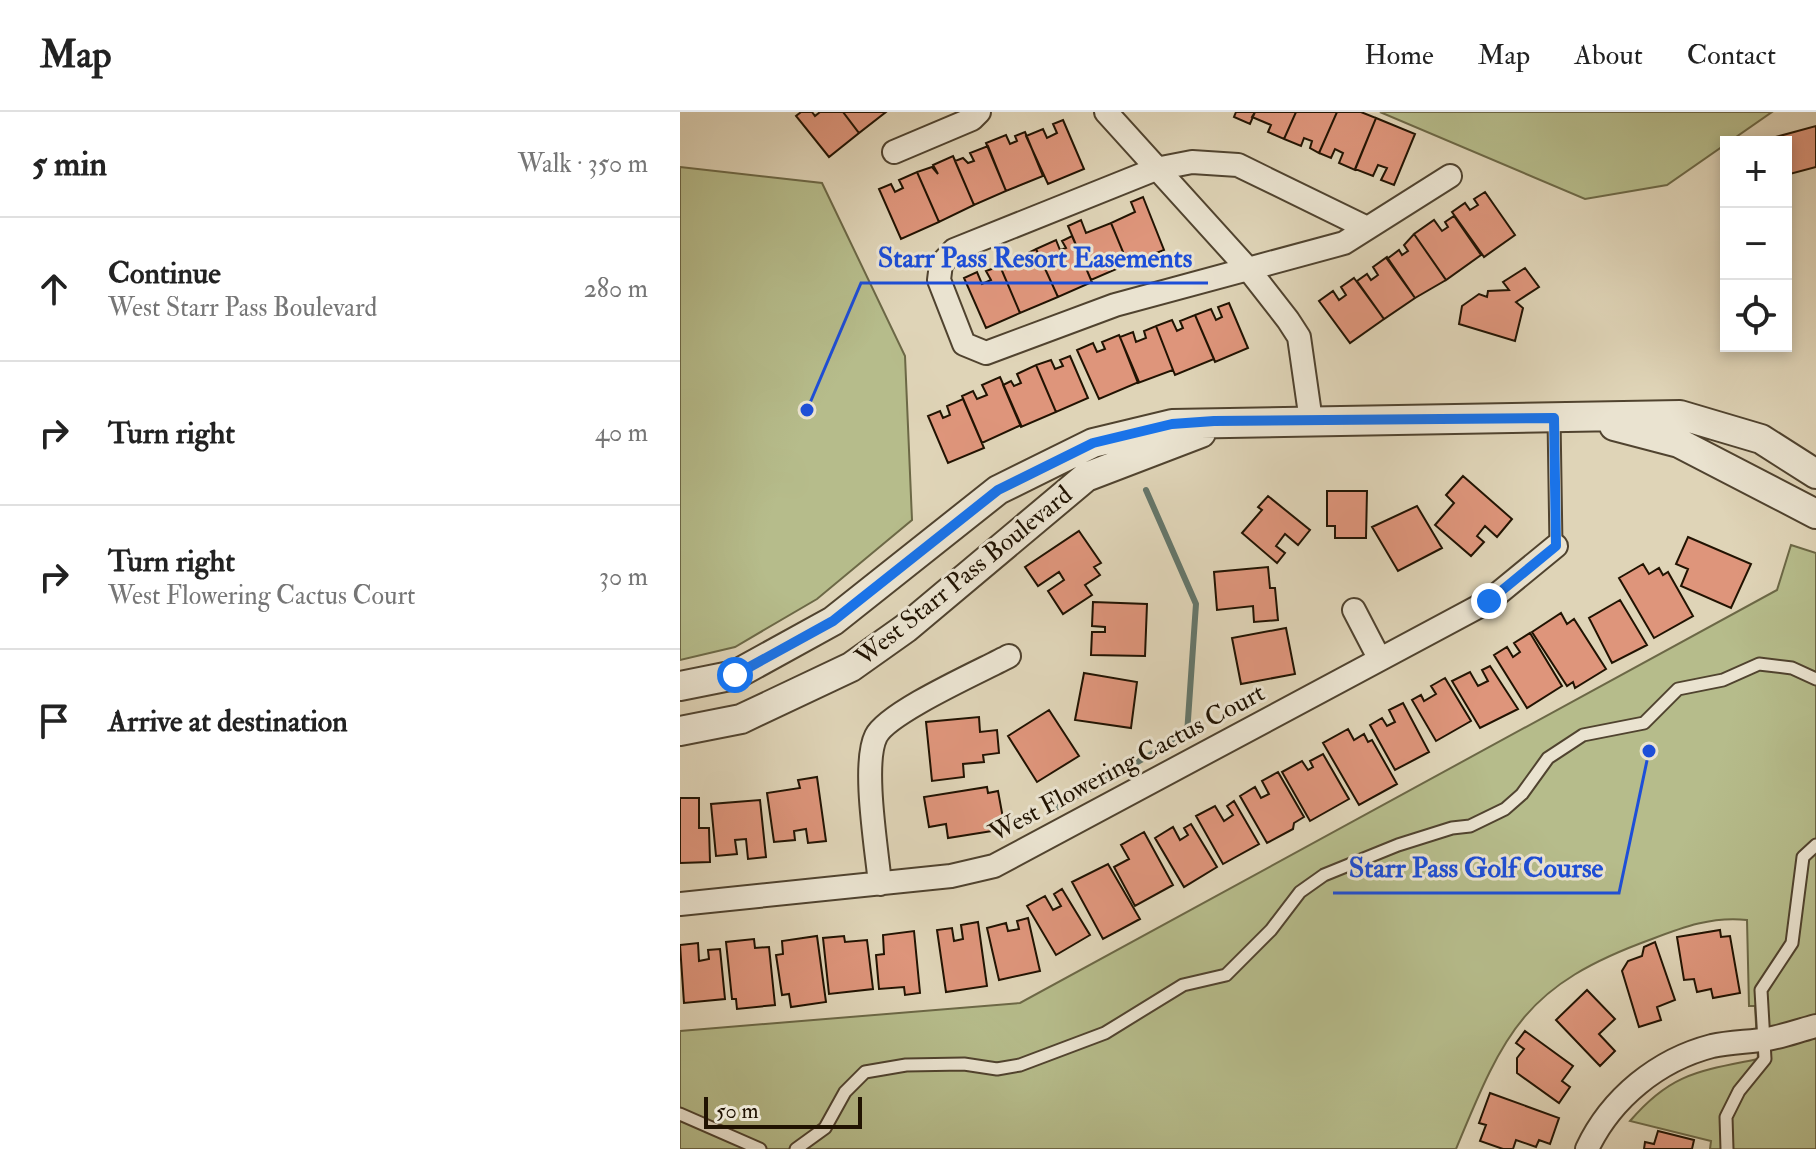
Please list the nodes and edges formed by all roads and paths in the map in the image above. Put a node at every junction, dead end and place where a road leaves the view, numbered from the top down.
1 (979, 112) edge
2 (1106, 112) edge
3 (894, 152) dead end
4 (1156, 169) junction
5 (1450, 176) dead end
6 (1367, 228) junction
7 (1249, 270) junction
8 (1568, 418) junction
9 (1311, 421) junction
10 (1249, 422) junction
11 (1816, 474) edge
12 (1816, 514) edge
13 (1556, 546) joint
14 (1354, 610) dead end
15 (1009, 656) dead end
16 (1379, 658) junction
17 (1816, 679) edge
18 (680, 686) edge
19 (680, 731) edge
20 (1816, 845) edge
21 (880, 884) junction
22 (680, 904) edge
23 (1816, 1026) edge
24 (1764, 1039) junction
25 (680, 1114) edge
26 (760, 1149) edge
27 (796, 1149) edge
28 (1587, 1149) edge
29 (1727, 1149) edge

1 - 3 street
2 - 4 street
4 - 6 street
4 - 7 street
4 - 7 street
5 - 6 street
6 - 7 street
7 - 9 street
8 - 9 street, West Starr Pass Boulevard
8 - 11 street, West Starr Pass Boulevard
8 - 12 street, West Starr Pass Boulevard
8 - 13 lane
9 - 10 street, West Starr Pass Boulevard
10 - 18 street, West Starr Pass Boulevard
10 - 19 street, West Starr Pass Boulevard
13 - 16 street, West Flowering Cactus Court
14 - 16 street
15 - 21 street
16 - 21 street, West Flowering Cactus Court
17 - 27 lane
20 - 24 lane
21 - 22 street, West Flowering Cactus Court
23 - 24 street
24 - 28 street
24 - 29 lane
25 - 26 lane

